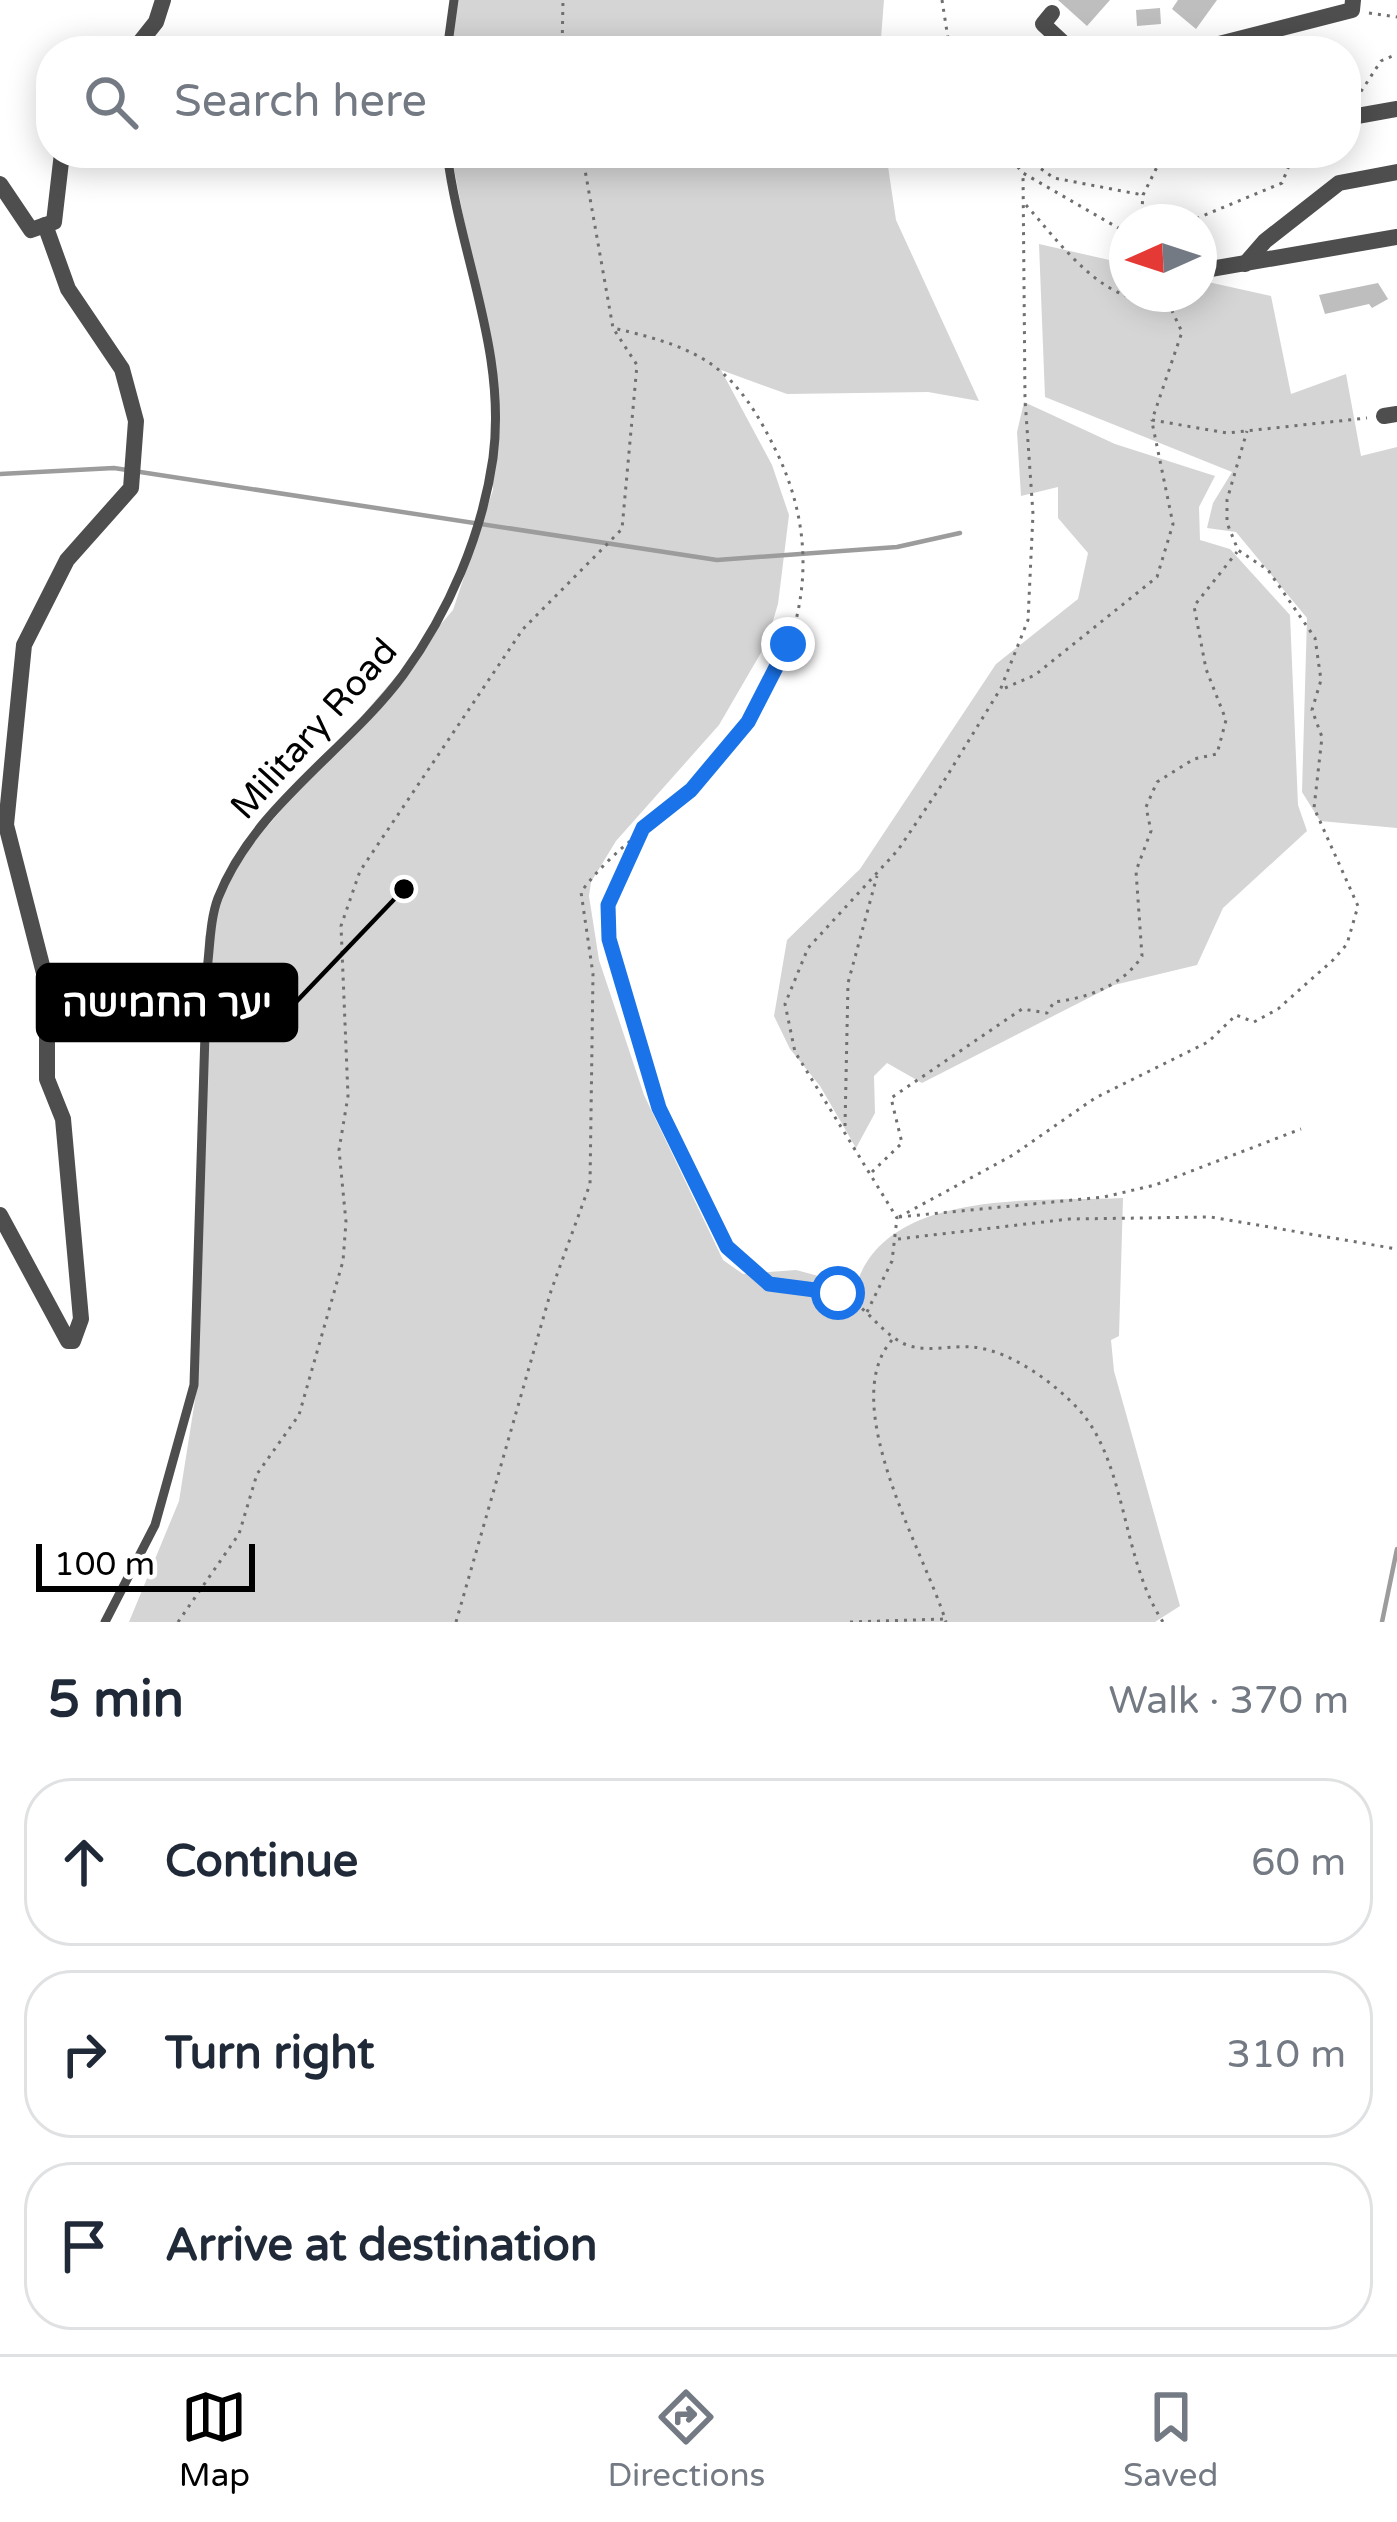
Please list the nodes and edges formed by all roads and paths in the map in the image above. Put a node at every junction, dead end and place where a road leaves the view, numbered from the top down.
1 (163, 0) edge
2 (454, 0) edge
3 (563, 0) edge
4 (942, 0) edge
5 (1352, 5) edge
6 (1052, 13) dead end
7 (1397, 16) edge
8 (145, 36) edge
9 (449, 36) edge
10 (562, 36) edge
11 (948, 36) edge
12 (1056, 36) edge
13 (1246, 36) edge
14 (1397, 54) edge
15 (1361, 97) edge
16 (1397, 109) edge
17 (1361, 115) edge
18 (60, 168) edge
19 (450, 168) edge
20 (585, 168) edge
21 (1019, 168) edge
22 (1040, 168) edge
23 (1156, 168) edge
24 (1288, 168) edge
25 (1023, 172) junction
26 (1397, 172) edge
27 (0, 184) edge
28 (1143, 196) junction
29 (1023, 202) junction
30 (1142, 204) edge
31 (1217, 210) edge
32 (1109, 222) edge
33 (45, 225) junction
34 (1397, 237) edge
35 (1245, 265) junction
36 (1217, 269) edge
37 (1109, 288) edge
38 (1171, 312) edge
39 (613, 328) junction
40 (1390, 415) edge
41 (1152, 420) junction
42 (1247, 431) junction
43 (1238, 550) junction
44 (1001, 688) junction
45 (643, 828) junction
46 (878, 871) junction
47 (845, 1128) junction
48 (1301, 1129) dead end
49 (871, 1173) junction
50 (0, 1215) edge
51 (897, 1218) junction
52 (897, 1240) junction
53 (1397, 1249) edge
54 (867, 1312) junction
55 (893, 1339) junction
56 (945, 1621) edge
57 (104, 1622) edge
58 (178, 1622) edge
59 (456, 1622) edge
60 (850, 1622) edge
61 (1163, 1622) edge

1 - 8 street
2 - 9 lane
3 - 10 path
4 - 11 path
5 - 7 path
5 - 13 street
6 - 12 street
14 - 15 path
16 - 17 street
18 - 33 street
19 - 57 lane, Military Road
20 - 39 path
21 - 25 path
22 - 28 path
23 - 28 path
24 - 31 path
25 - 29 path
25 - 32 path
26 - 35 street
27 - 33 street
28 - 30 path
29 - 37 path
29 - 44 path
33 - 50 street
34 - 35 street
35 - 36 street
38 - 41 path
39 - 45 path
39 - 58 path
40 - 42 path
41 - 42 path
41 - 44 path
42 - 43 path
43 - 49 path
43 - 51 path
44 - 46 path
45 - 54 path
45 - 59 path
46 - 47 path
46 - 47 path
47 - 49 path
48 - 51 path
49 - 51 path
51 - 52 path
52 - 53 path
52 - 54 path
54 - 55 path
55 - 56 path
55 - 61 path
56 - 60 path

